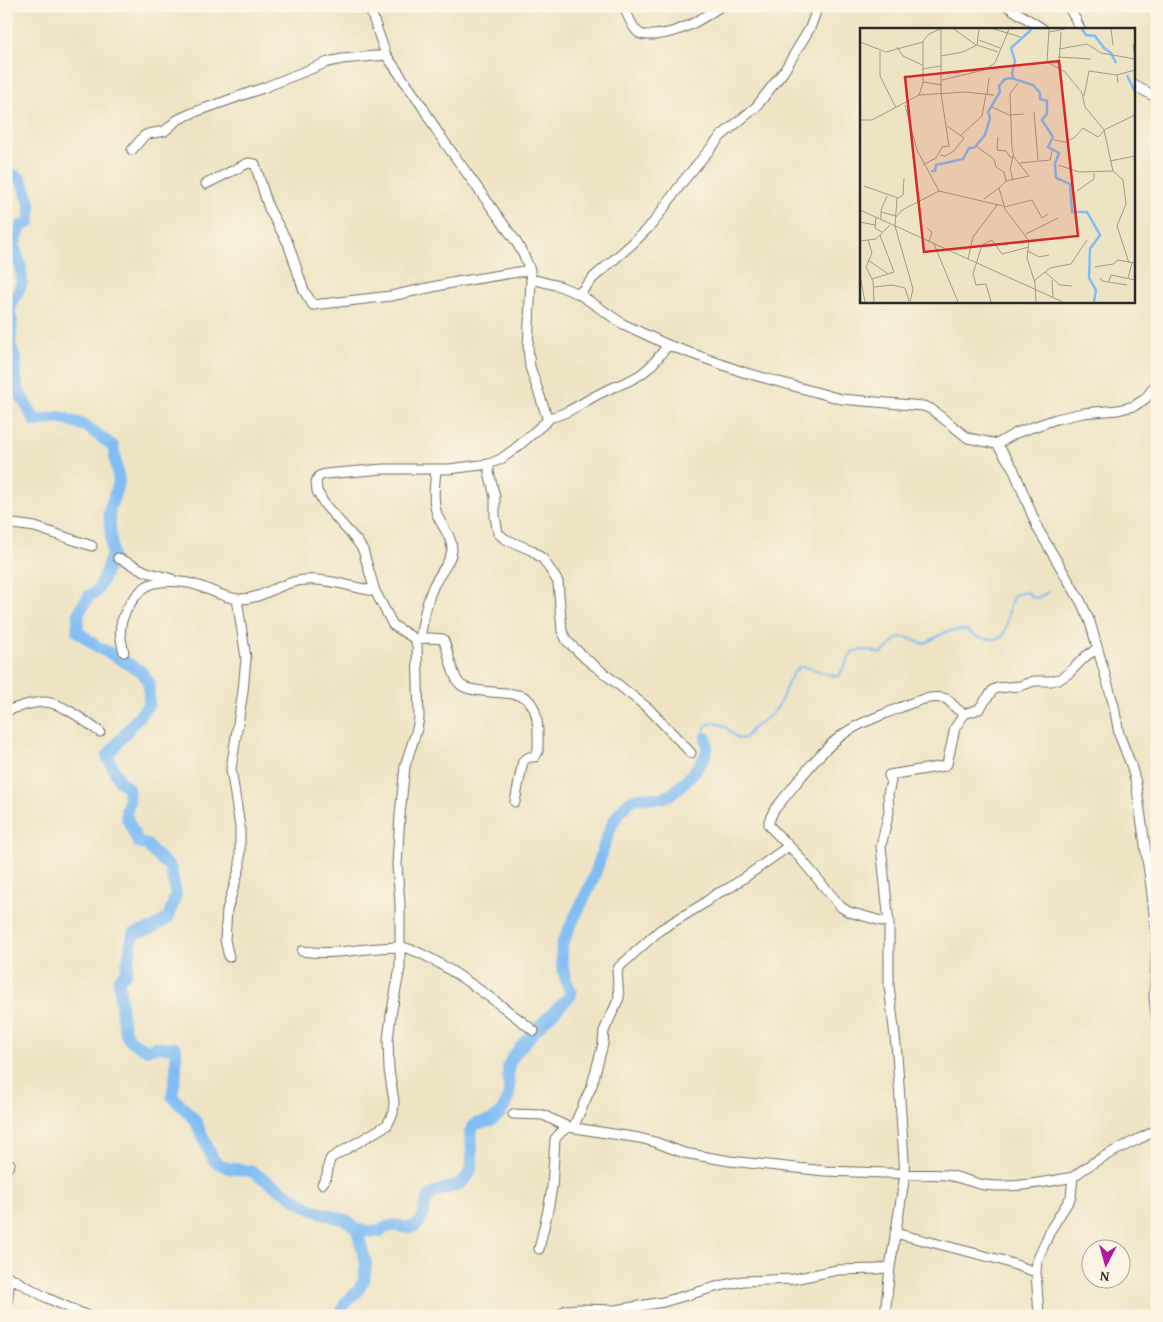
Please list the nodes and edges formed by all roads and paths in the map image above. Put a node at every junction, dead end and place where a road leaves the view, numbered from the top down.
1 (369, 6) edge
2 (624, 6) edge
3 (721, 6) edge
4 (818, 6) edge
5 (1007, 6) edge
6 (1068, 6) edge
7 (1018, 9) edge
8 (1042, 28) edge
9 (1079, 28) edge
10 (386, 55) junction
11 (1136, 86) edge
12 (1157, 98) edge
13 (132, 150) dead end
14 (206, 184) dead end
15 (530, 275) junction
16 (579, 294) junction
17 (668, 345) junction
18 (1157, 383) edge
19 (547, 418) junction
20 (996, 444) junction
21 (489, 464) junction
22 (436, 468) junction
23 (6, 523) edge
24 (92, 546) dead end
25 (118, 558) dead end
26 (184, 582) junction
27 (375, 591) junction
28 (237, 599) junction
29 (418, 639) junction
30 (1097, 649) junction
31 (124, 652) dead end
32 (6, 711) edge
33 (964, 714) junction
34 (100, 732) dead end
35 (691, 752) dead end
36 (515, 802) dead end
37 (789, 846) junction
38 (889, 923) junction
39 (400, 946) junction
40 (302, 951) dead end
41 (229, 957) dead end
42 (1157, 1024) edge
43 (534, 1031) dead end
44 (513, 1114) dead end
45 (570, 1128) junction
46 (1157, 1130) edge
47 (905, 1161) junction
48 (918, 1174) junction
49 (904, 1175) junction
50 (1073, 1176) junction
51 (322, 1184) dead end
52 (895, 1233) junction
53 (538, 1249) dead end
54 (890, 1267) junction
55 (1036, 1272) junction
56 (8, 1277) edge
57 (6, 1312) edge
58 (88, 1316) edge
59 (558, 1316) edge
60 (885, 1316) edge
61 (1039, 1316) edge

1 - 10 street
2 - 3 street
4 - 16 street
5 - 7 street
6 - 9 street
7 - 8 street
10 - 13 street
10 - 15 street
11 - 12 street
14 - 15 street
15 - 16 street
15 - 19 street
16 - 17 street
17 - 19 street
17 - 20 street
18 - 20 street
19 - 21 street
20 - 30 street
21 - 22 street
21 - 35 street
22 - 27 street
22 - 29 street
23 - 24 street
25 - 26 street
26 - 28 street
26 - 31 street
27 - 28 street
27 - 29 street
28 - 41 street
29 - 36 street
29 - 39 street
30 - 33 street
30 - 42 street
32 - 34 street
33 - 37 street
33 - 38 street
37 - 38 street
37 - 45 street
38 - 47 street
39 - 40 street
39 - 43 street
39 - 51 street
44 - 45 street
45 - 49 street
45 - 53 street
46 - 50 street
47 - 48 street
47 - 49 street
48 - 49 street
48 - 50 street
49 - 52 street
50 - 55 street
52 - 54 street
52 - 55 street
54 - 59 street
54 - 60 street
55 - 61 street
56 - 57 street
56 - 58 street

